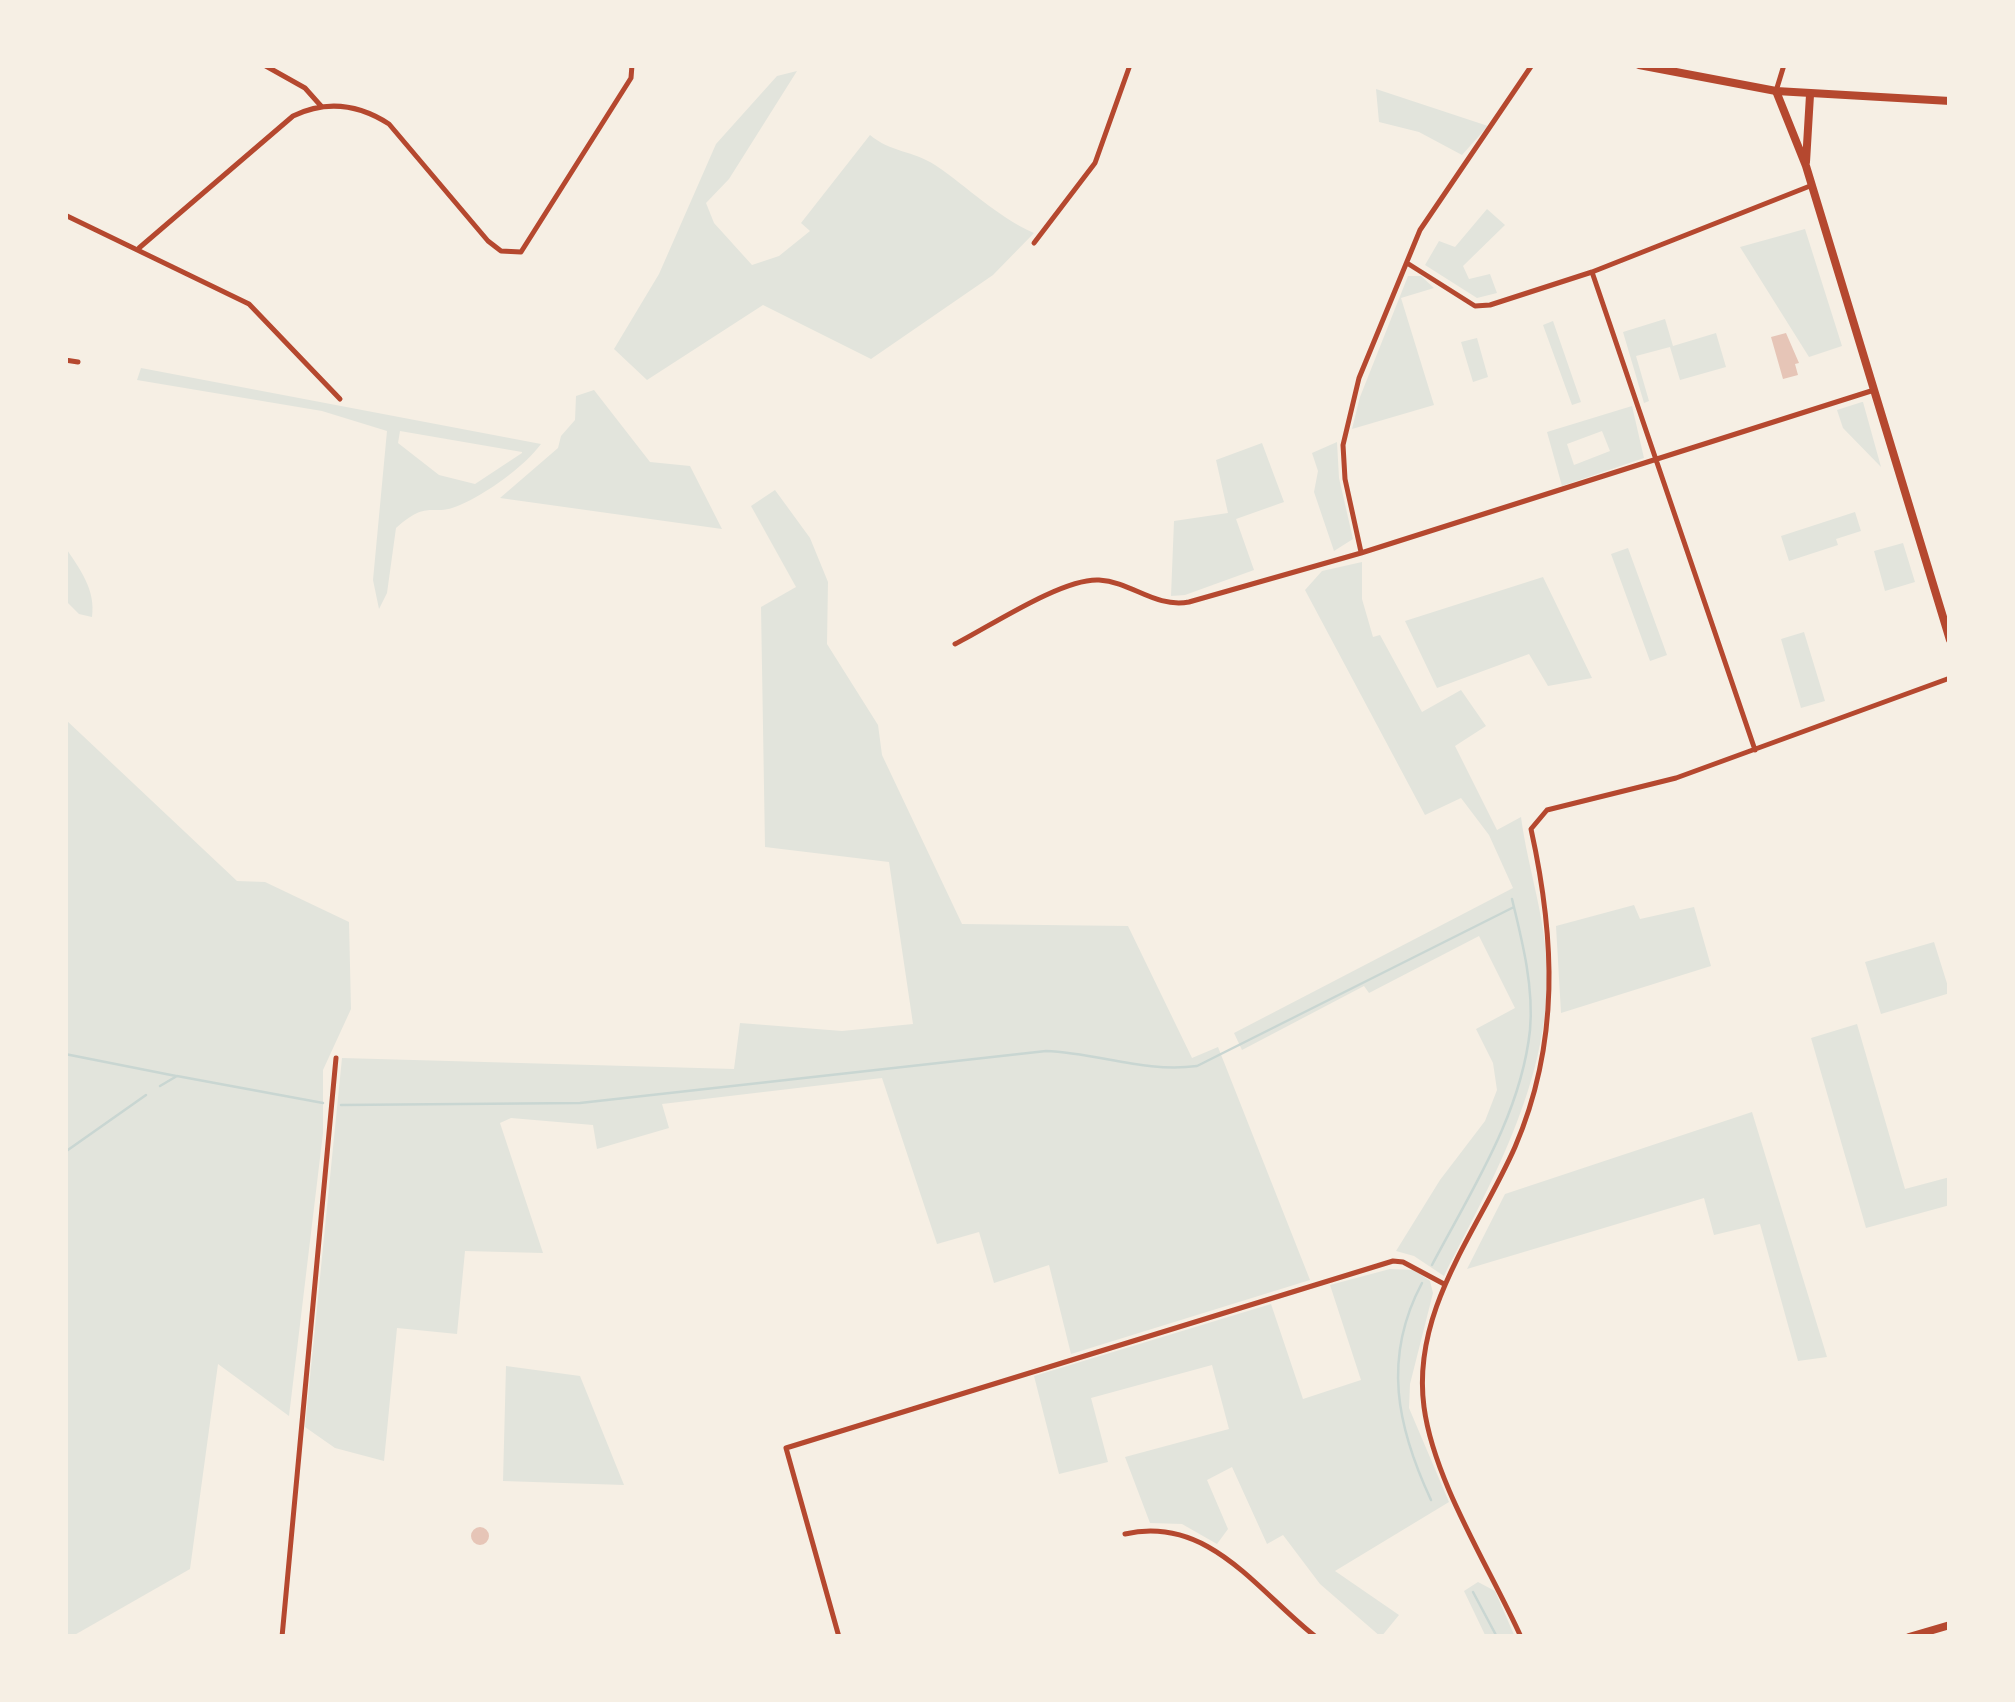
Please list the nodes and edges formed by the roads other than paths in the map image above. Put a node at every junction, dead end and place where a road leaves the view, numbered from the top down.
1 (264, 65) edge
2 (632, 65) edge
3 (1130, 65) edge
4 (1532, 65) edge
5 (1640, 65) edge
6 (1784, 65) edge
7 (1776, 92) junction
8 (1810, 95) junction
9 (1950, 101) edge
10 (321, 106) junction
11 (1806, 166) junction
12 (1810, 186) junction
13 (65, 216) edge
14 (1034, 242) dead end
15 (140, 248) junction
16 (1407, 263) junction
17 (1592, 272) junction
18 (65, 360) edge
19 (78, 362) dead end
20 (1871, 391) junction
21 (340, 398) dead end
22 (1654, 460) junction
23 (1362, 553) junction
24 (1950, 640) edge
25 (955, 644) dead end
26 (1950, 678) edge
27 (1755, 750) junction
28 (336, 1058) dead end
29 (1444, 1284) junction
30 (1125, 1534) dead end
31 (1950, 1625) edge
32 (282, 1637) edge
33 (839, 1637) edge
34 (1316, 1637) edge
35 (1522, 1637) edge
36 (1909, 1637) edge

1 - 10 street
2 - 10 street
3 - 14 street
4 - 16 street
5 - 7 main road
6 - 7 street
7 - 8 main road
7 - 11 main road
8 - 9 main road
8 - 11 main road
10 - 15 street
11 - 12 main road
12 - 17 street
12 - 20 main road
13 - 15 street
15 - 21 street
16 - 17 street
16 - 23 street
17 - 22 street
18 - 19 street
20 - 22 street
20 - 24 main road
22 - 23 street
22 - 27 street
23 - 25 street
26 - 27 street
27 - 29 street
28 - 32 street
29 - 33 street
29 - 35 street
30 - 34 street
31 - 36 main road

